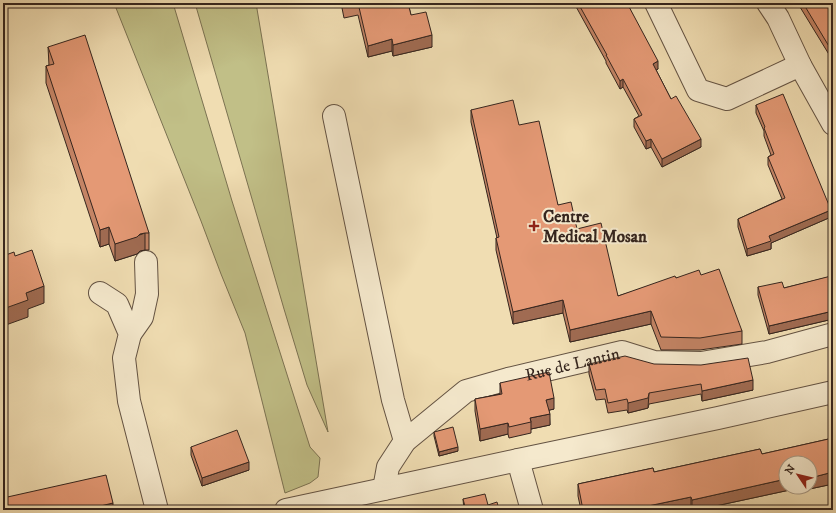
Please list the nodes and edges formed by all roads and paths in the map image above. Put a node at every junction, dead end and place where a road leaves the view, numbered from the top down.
1 (656, 3) edge
2 (768, 3) edge
3 (800, 65) junction
4 (334, 116) dead end
5 (833, 124) edge
6 (146, 262) dead end
7 (100, 294) dead end
8 (130, 334) junction
9 (833, 334) edge
10 (833, 392) edge
11 (405, 441) junction
12 (518, 460) junction
13 (384, 489) junction
14 (157, 510) edge
15 (286, 510) edge
16 (532, 510) edge

1 - 3 street
2 - 3 street
3 - 5 street
4 - 11 street
6 - 8 street
7 - 8 street
8 - 14 street
9 - 11 street, Rue de Lantin
10 - 12 street
11 - 13 street, Rue de Lantin
12 - 13 street
12 - 16 street
13 - 15 street

